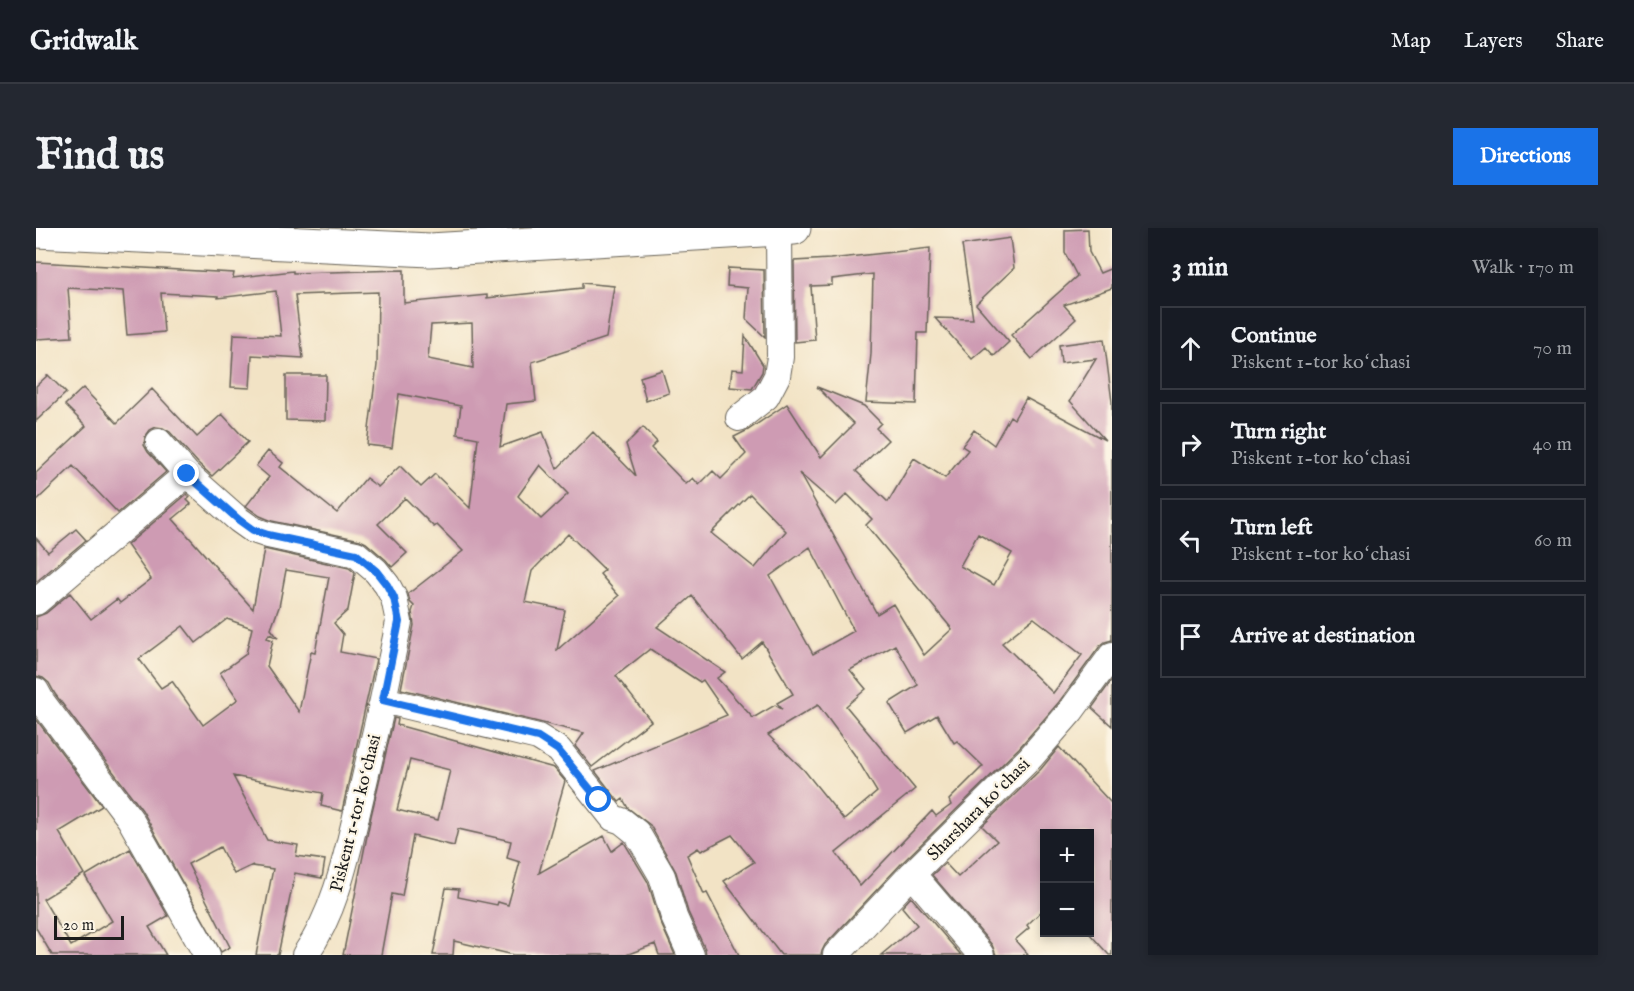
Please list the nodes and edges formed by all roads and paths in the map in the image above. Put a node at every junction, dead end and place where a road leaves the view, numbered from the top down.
1 (787, 228) edge
2 (36, 231) edge
3 (739, 418) dead end
4 (159, 442) dead end
5 (187, 474) junction
6 (36, 602) edge
7 (1112, 655) edge
8 (36, 691) edge
9 (383, 700) junction
10 (912, 874) junction
11 (207, 955) edge
12 (304, 955) edge
13 (691, 955) edge
14 (836, 955) edge
15 (981, 955) edge

1 - 2 street
1 - 3 street
4 - 5 street, Piskent 1-tor koʻchasi
5 - 6 street
5 - 9 street, Piskent 1-tor koʻchasi
7 - 10 street, Sharshara koʻchasi
8 - 11 street
9 - 12 street, Piskent 1-tor koʻchasi
9 - 13 street
10 - 14 street, Sharshara koʻchasi
10 - 15 street

